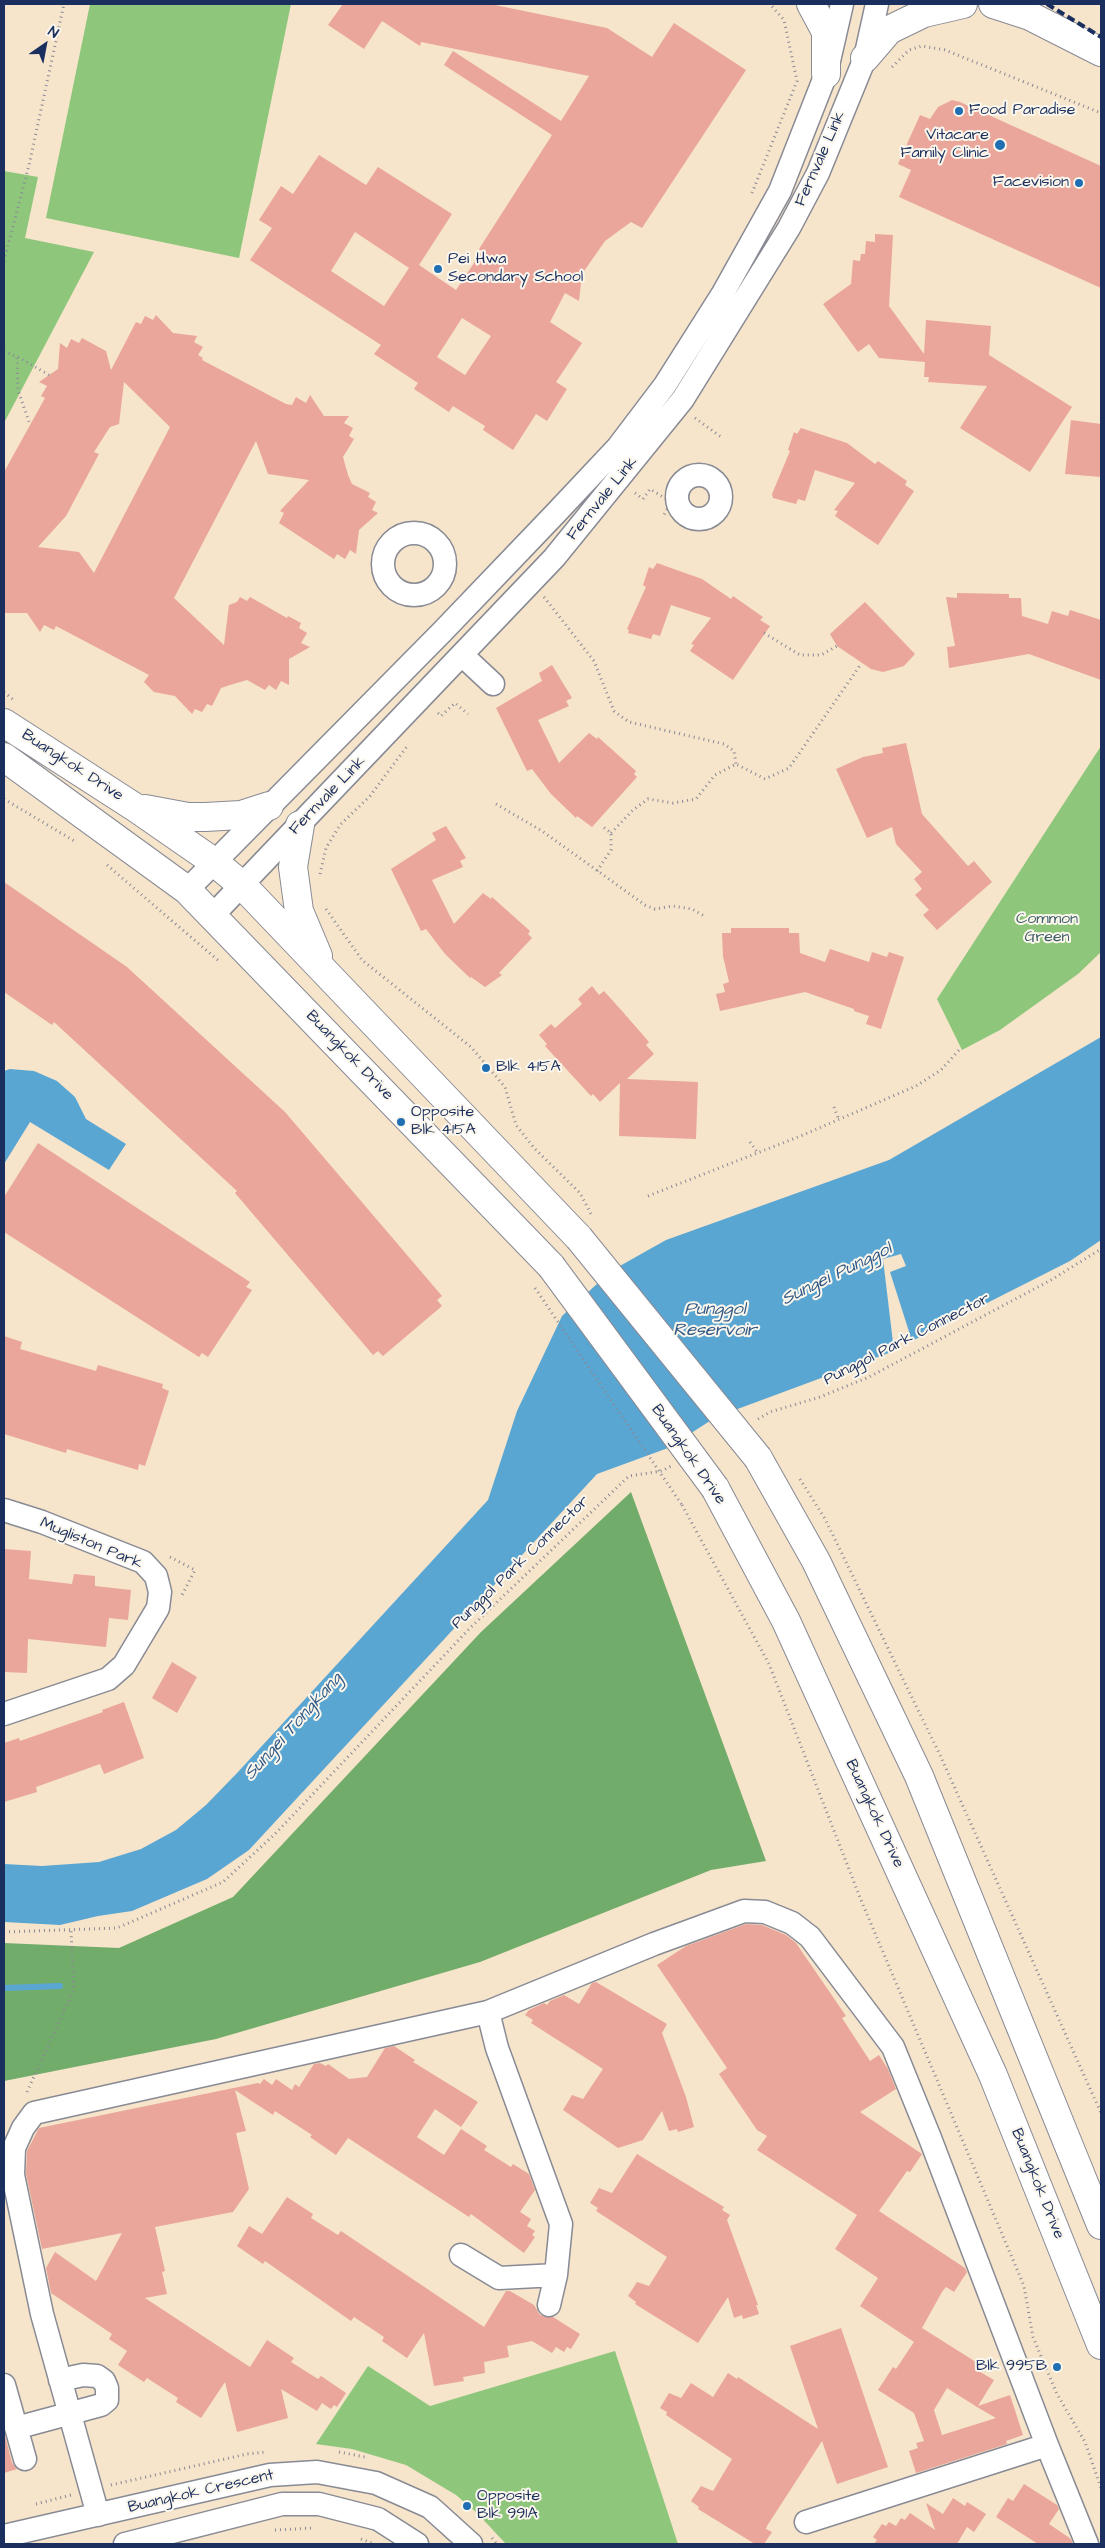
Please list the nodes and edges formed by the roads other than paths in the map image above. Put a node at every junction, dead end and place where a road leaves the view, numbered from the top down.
1 (811, 4) edge
2 (842, 4) edge
3 (877, 4) edge
4 (963, 4) edge
5 (993, 4) edge
6 (1101, 52) edge
7 (877, 64) junction
8 (826, 74) junction
9 (443, 578) dead end
10 (472, 600) junction
11 (462, 654) junction
12 (493, 684) dead end
13 (4, 723) edge
14 (4, 757) edge
15 (269, 806) junction
16 (136, 808) junction
17 (300, 826) junction
18 (214, 862) junction
19 (242, 886) junction
20 (187, 890) junction
21 (213, 915) junction
22 (324, 971) junction
23 (4, 1510) edge
24 (4, 1714) edge
25 (488, 2012) junction
26 (1101, 2225) edge
27 (461, 2255) dead end
28 (556, 2275) junction
29 (549, 2305) dead end
30 (1101, 2345) edge
31 (60, 2380) junction
32 (4, 2385) edge
33 (69, 2412) junction
34 (16, 2428) junction
35 (1047, 2445) junction
36 (25, 2459) dead end
37 (98, 2515) junction
38 (806, 2522) dead end
39 (4, 2536) edge
40 (124, 2544) edge
41 (417, 2544) edge
42 (471, 2544) edge
43 (1087, 2544) edge

1 - 8 main road
2 - 8 street, Fernvale Link
3 - 7 street, Fernvale Link
4 - 7 main road
5 - 6 main road
7 - 11 street, Fernvale Link
8 - 10 street, Fernvale Link
9 - 10 street
10 - 15 street, Fernvale Link
11 - 12 street
11 - 17 street, Fernvale Link
13 - 16 main road, Buangkok Drive
14 - 20 main road, Buangkok Drive
15 - 16 main road
15 - 18 street, Fernvale Link
16 - 18 main road, Buangkok Drive
17 - 19 street, Fernvale Link
17 - 22 main road
18 - 19 main road, Buangkok Drive
18 - 20 street, Fernvale Link
19 - 21 street, Fernvale Link
19 - 22 main road, Buangkok Drive
20 - 21 main road, Buangkok Drive
21 - 30 main road, Buangkok Drive, bridge
22 - 26 main road, Buangkok Drive, bridge
23 - 24 street, Mugliston Park
25 - 28 street
25 - 31 street
25 - 35 street
27 - 28 street
28 - 29 street
31 - 33 street
31 - 33 street
32 - 34 street
33 - 34 street
33 - 37 street
34 - 36 street
35 - 38 street
35 - 43 street
37 - 39 street, Buangkok Crescent
37 - 42 street, Buangkok Crescent
40 - 41 street, Buangkok Crescent

